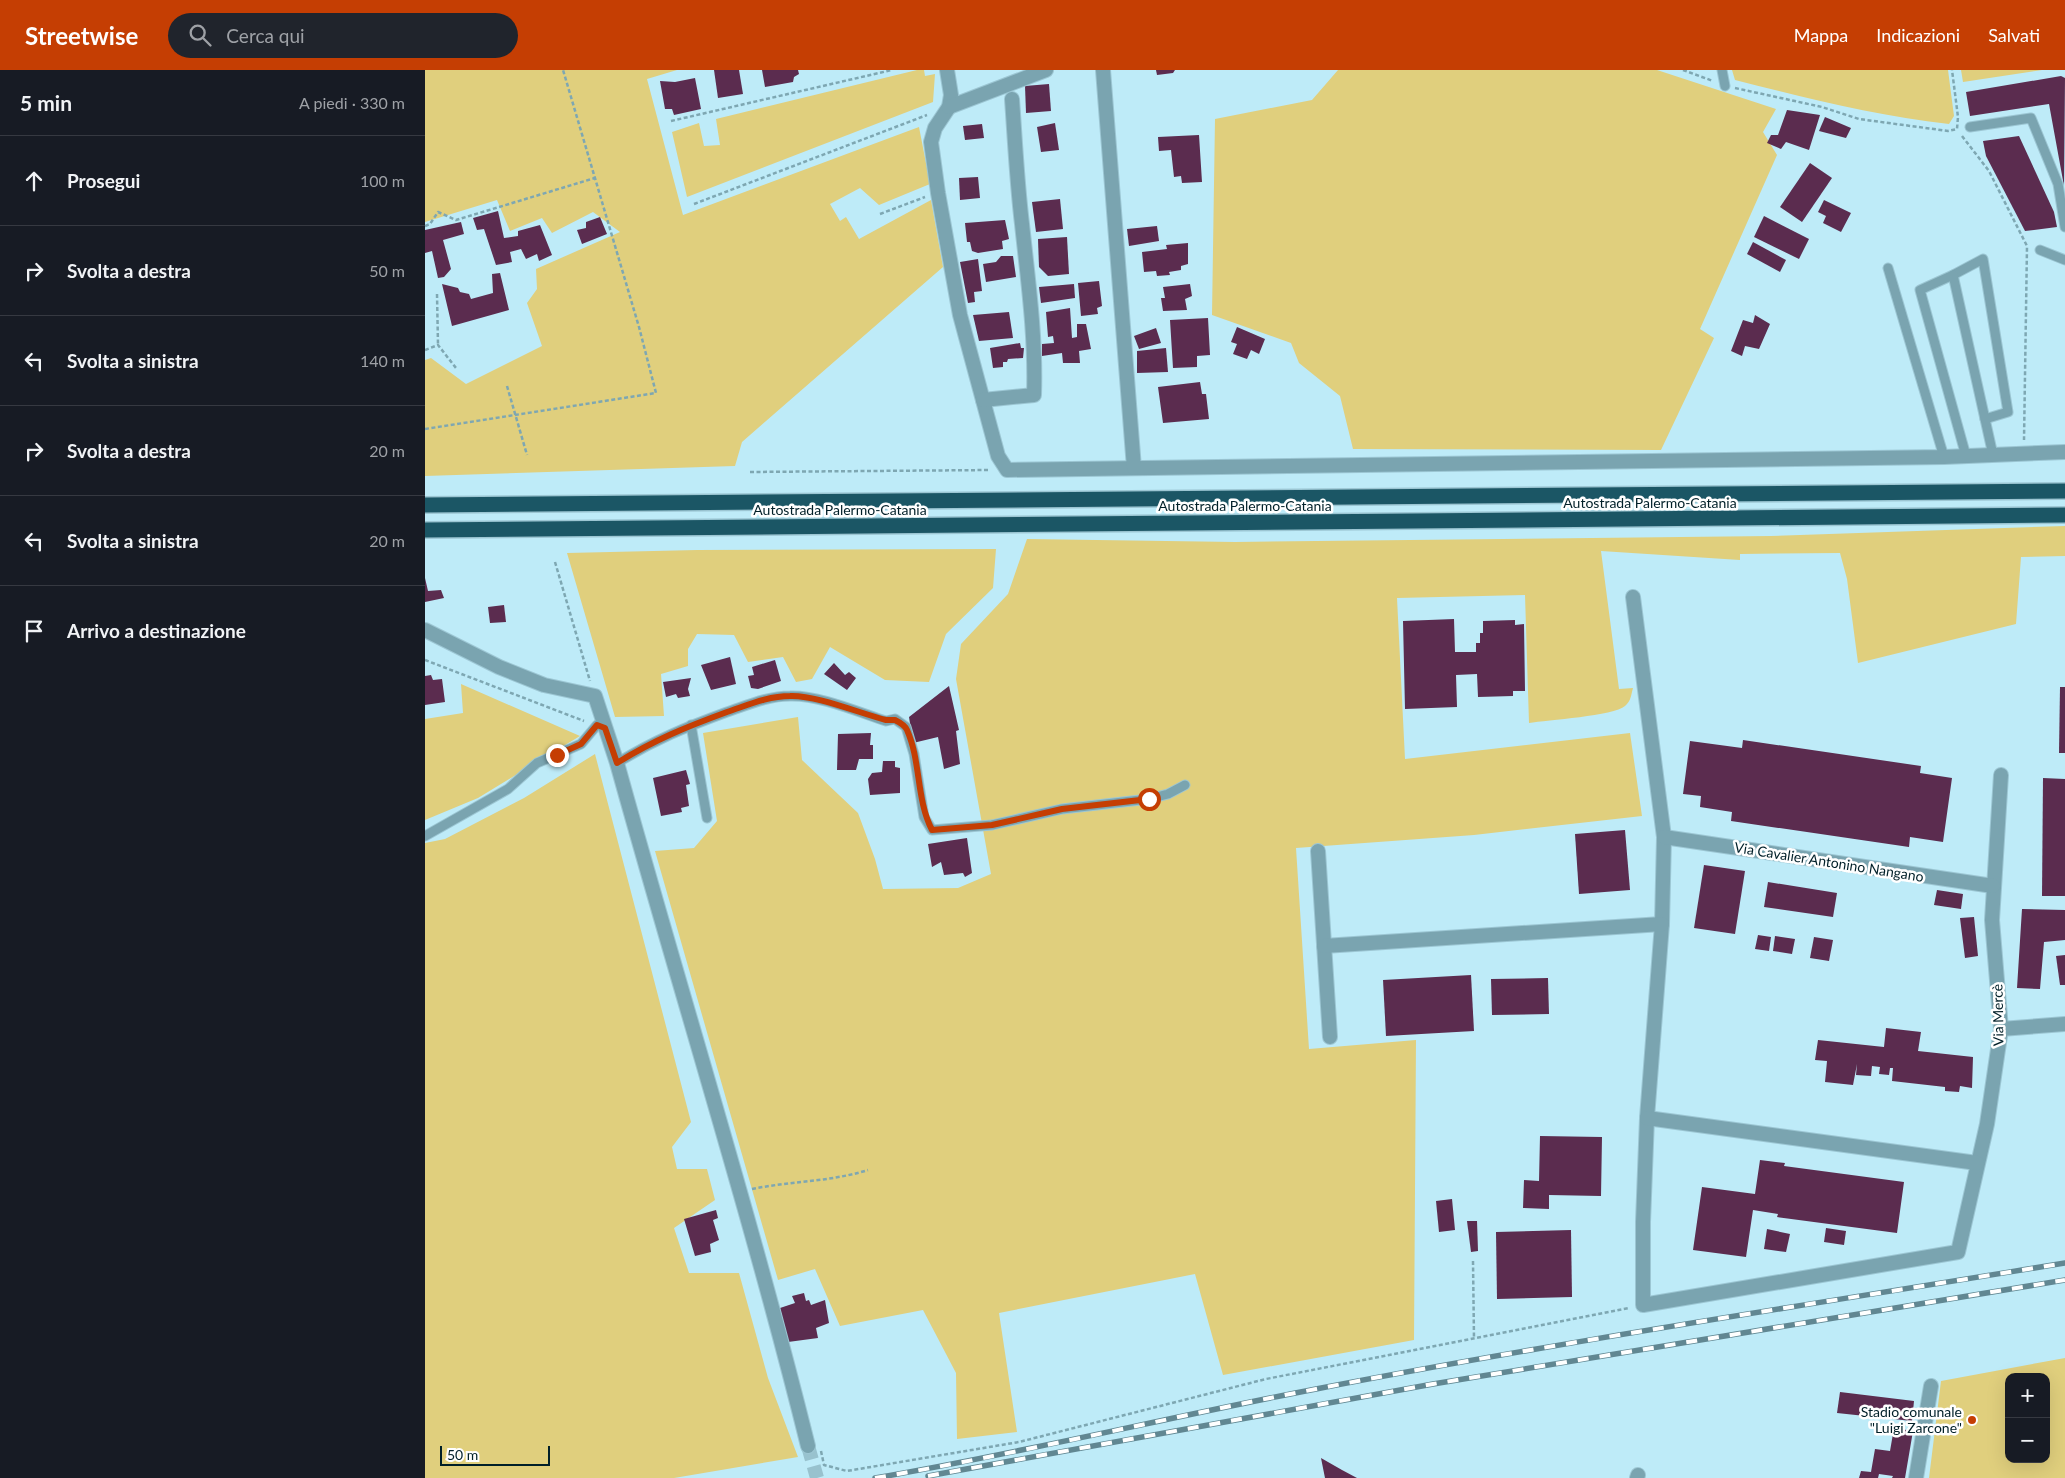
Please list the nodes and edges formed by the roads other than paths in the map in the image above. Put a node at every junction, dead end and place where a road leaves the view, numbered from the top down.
1 (947, 70) edge
2 (1046, 70) edge
3 (1103, 70) edge
4 (1722, 70) edge
5 (1725, 86) road end
6 (1012, 99) dead end
7 (949, 107) junction
8 (1970, 128) dead end
9 (2065, 227) edge
10 (2040, 250) dead end
11 (2065, 260) edge
12 (1888, 268) dead end
13 (1953, 275) junction
14 (983, 400) junction
15 (1985, 419) junction
16 (2065, 452) edge
17 (1993, 455) junction
18 (1944, 456) junction
19 (1966, 456) junction
20 (1134, 468) junction
21 (2065, 491) edge
22 (425, 505) edge
23 (2065, 515) edge
24 (425, 530) edge
25 (1633, 597) dead end
26 (425, 630) edge
27 (597, 725) road end
28 (691, 725) junction
29 (617, 763) junction
30 (2001, 775) dead end
31 (1185, 785) dead end
32 (707, 818) dead end
33 (425, 836) edge
34 (1664, 837) junction
35 (1318, 851) dead end
36 (1993, 886) junction
37 (1662, 924) junction
38 (1324, 946) junction
39 (2065, 1024) edge
40 (2001, 1029) junction
41 (1330, 1037) dead end
42 (1647, 1118) junction
43 (1977, 1163) junction
44 (1931, 1386) dead end
45 (813, 1446) tunnel mouth
46 (1916, 1478) edge

1 - 7 street
2 - 7 street
3 - 20 street
4 - 5 lane
6 - 14 street
7 - 14 street
8 - 9 lane
10 - 11 lane
12 - 18 lane
13 - 15 lane
13 - 15 lane
13 - 19 lane
14 - 20 street
15 - 17 lane
16 - 17 street
17 - 19 street
18 - 19 street
18 - 20 street
21 - 22 highway, Autostrada Palermo-Catania
23 - 24 highway, Autostrada Palermo-Catania
25 - 34 street
26 - 29 street
27 - 33 lane
28 - 29 lane
28 - 31 lane
28 - 32 lane
29 - 45 street
30 - 36 street, Via Mercè
34 - 36 street, Via Cavalier Antonino Nangano
34 - 37 street
35 - 38 street
36 - 40 street, Via Mercè
37 - 38 street
37 - 42 street
38 - 41 street
39 - 40 street
40 - 43 street, Via Mercè
42 - 43 street
42 - 43 street, Via Mercè
44 - 46 street

